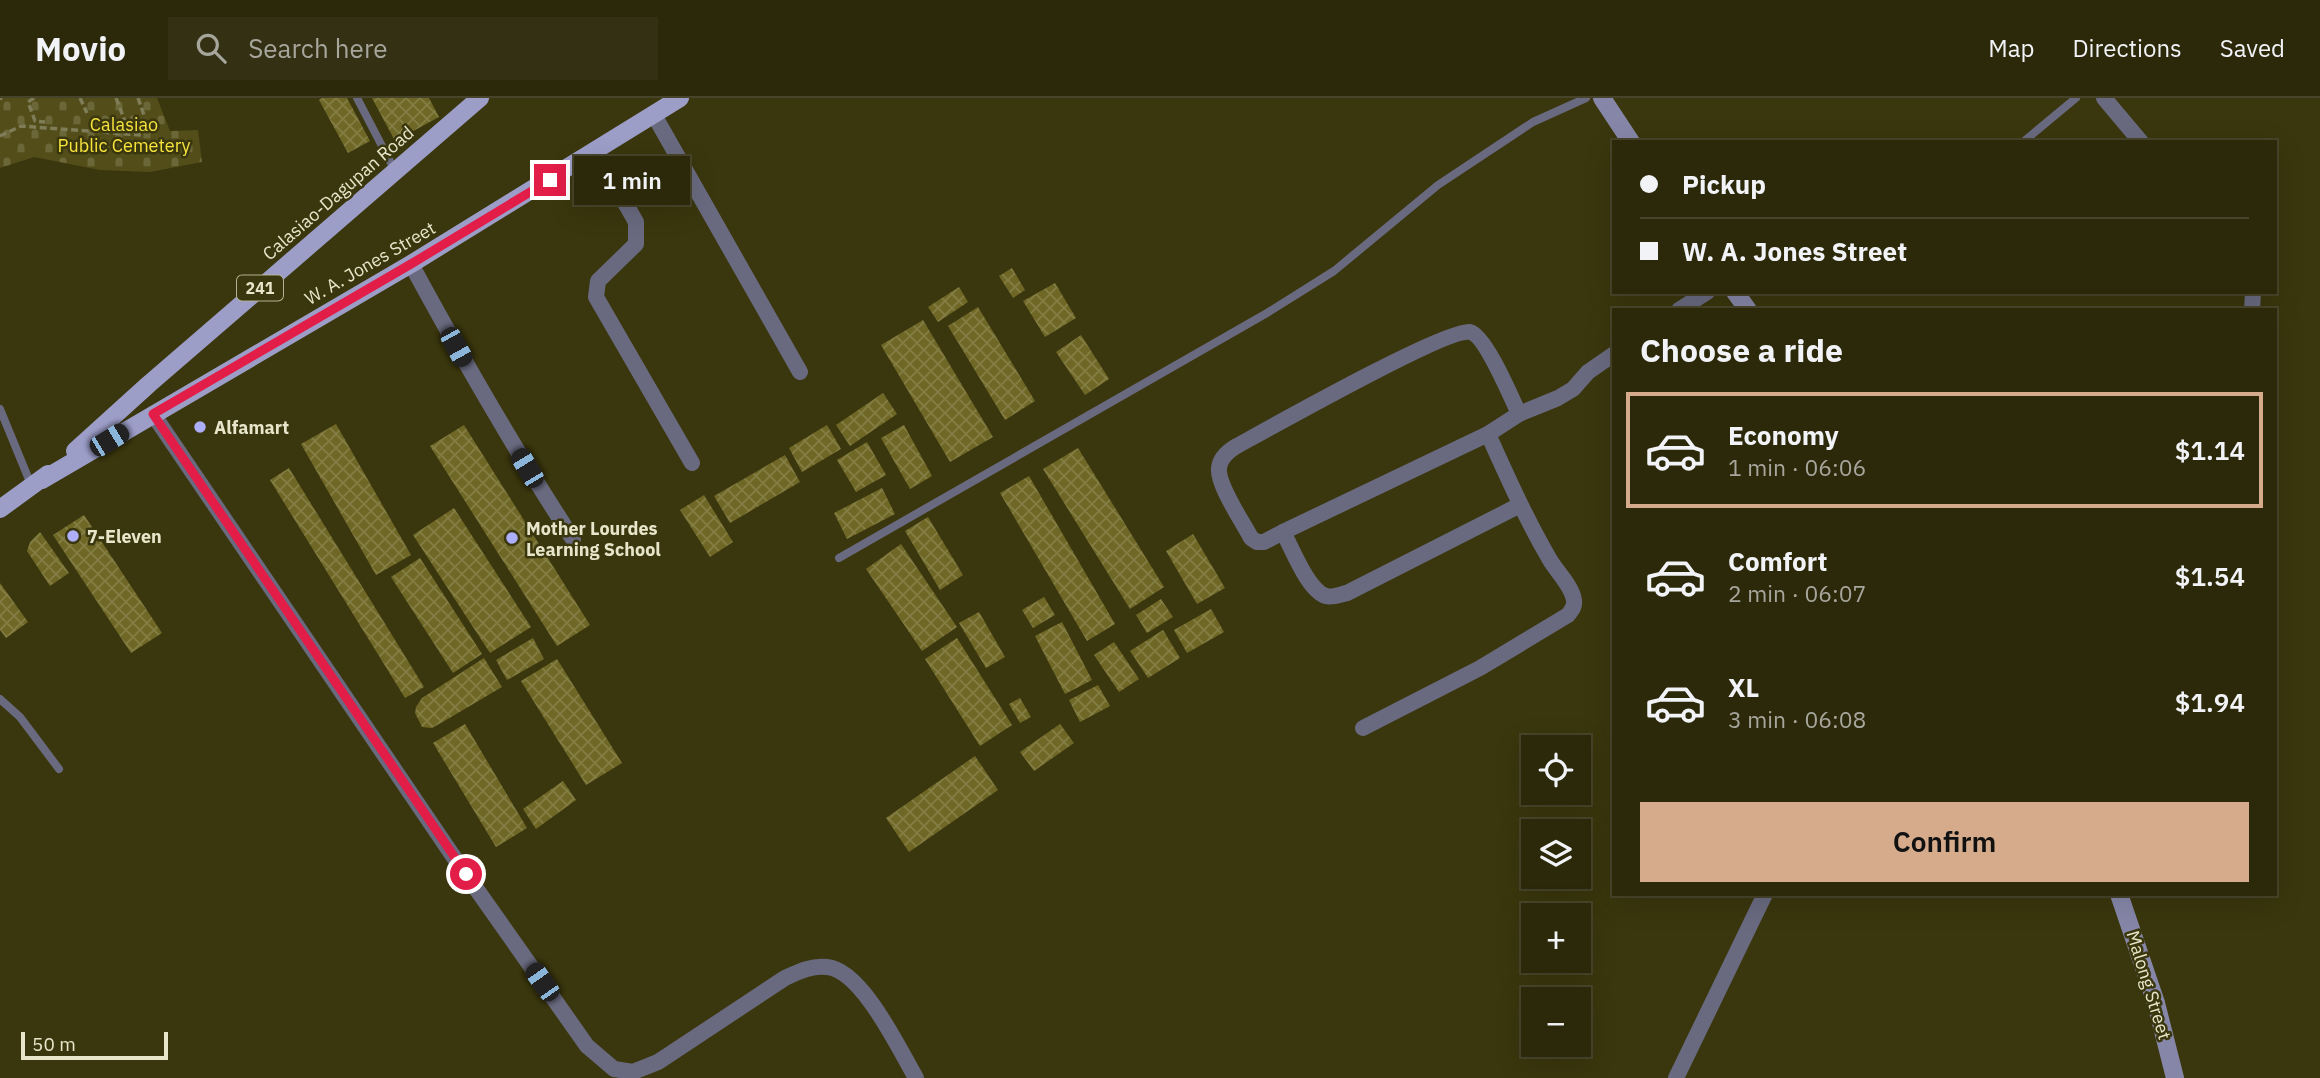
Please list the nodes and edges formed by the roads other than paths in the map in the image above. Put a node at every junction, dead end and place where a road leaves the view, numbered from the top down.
1 (357, 98) edge
2 (481, 98) edge
3 (680, 98) edge
4 (1586, 98) edge
5 (1602, 98) edge
6 (2076, 98) edge
7 (2104, 98) edge
8 (654, 115) junction
9 (1630, 140) edge
10 (2025, 140) edge
11 (2137, 140) edge
12 (596, 152) junction
13 (395, 171) junction
14 (411, 264) junction
15 (1704, 294) edge
16 (1682, 308) edge
17 (1612, 355) edge
18 (800, 372) dead end
19 (0, 409) edge
20 (153, 414) junction
21 (1519, 414) junction
22 (1488, 434) junction
23 (692, 463) dead end
24 (37, 483) junction
25 (1520, 505) junction
26 (0, 509) edge
27 (1283, 532) junction
28 (573, 539) dead end
29 (839, 558) dead end
30 (0, 699) edge
31 (1363, 728) dead end
32 (59, 769) dead end
33 (1764, 896) edge
34 (2120, 896) edge
35 (916, 1078) edge
36 (1676, 1078) edge
37 (2175, 1078) edge

1 - 13 lane
2 - 13 main road, Calasiao-Dagupan Road / 241
3 - 8 main road, W. A. Jones Street
4 - 29 lane
5 - 9 street
6 - 10 lane
7 - 11 street
8 - 12 main road, W. A. Jones Street
8 - 18 street
12 - 14 main road, W. A. Jones Street
12 - 23 street
13 - 24 main road, Calasiao-Dagupan Road / 241
14 - 20 main road, W. A. Jones Street
14 - 28 street
15 - 16 street
17 - 21 street
19 - 24 lane
20 - 24 main road, W. A. Jones Street
20 - 35 street
21 - 22 street
21 - 27 street
22 - 25 street
22 - 27 street
24 - 26 main road, Calasiao-Dagupan Road / 241
25 - 27 street
25 - 31 street
30 - 32 lane
33 - 36 street
34 - 37 street, Malong Street

